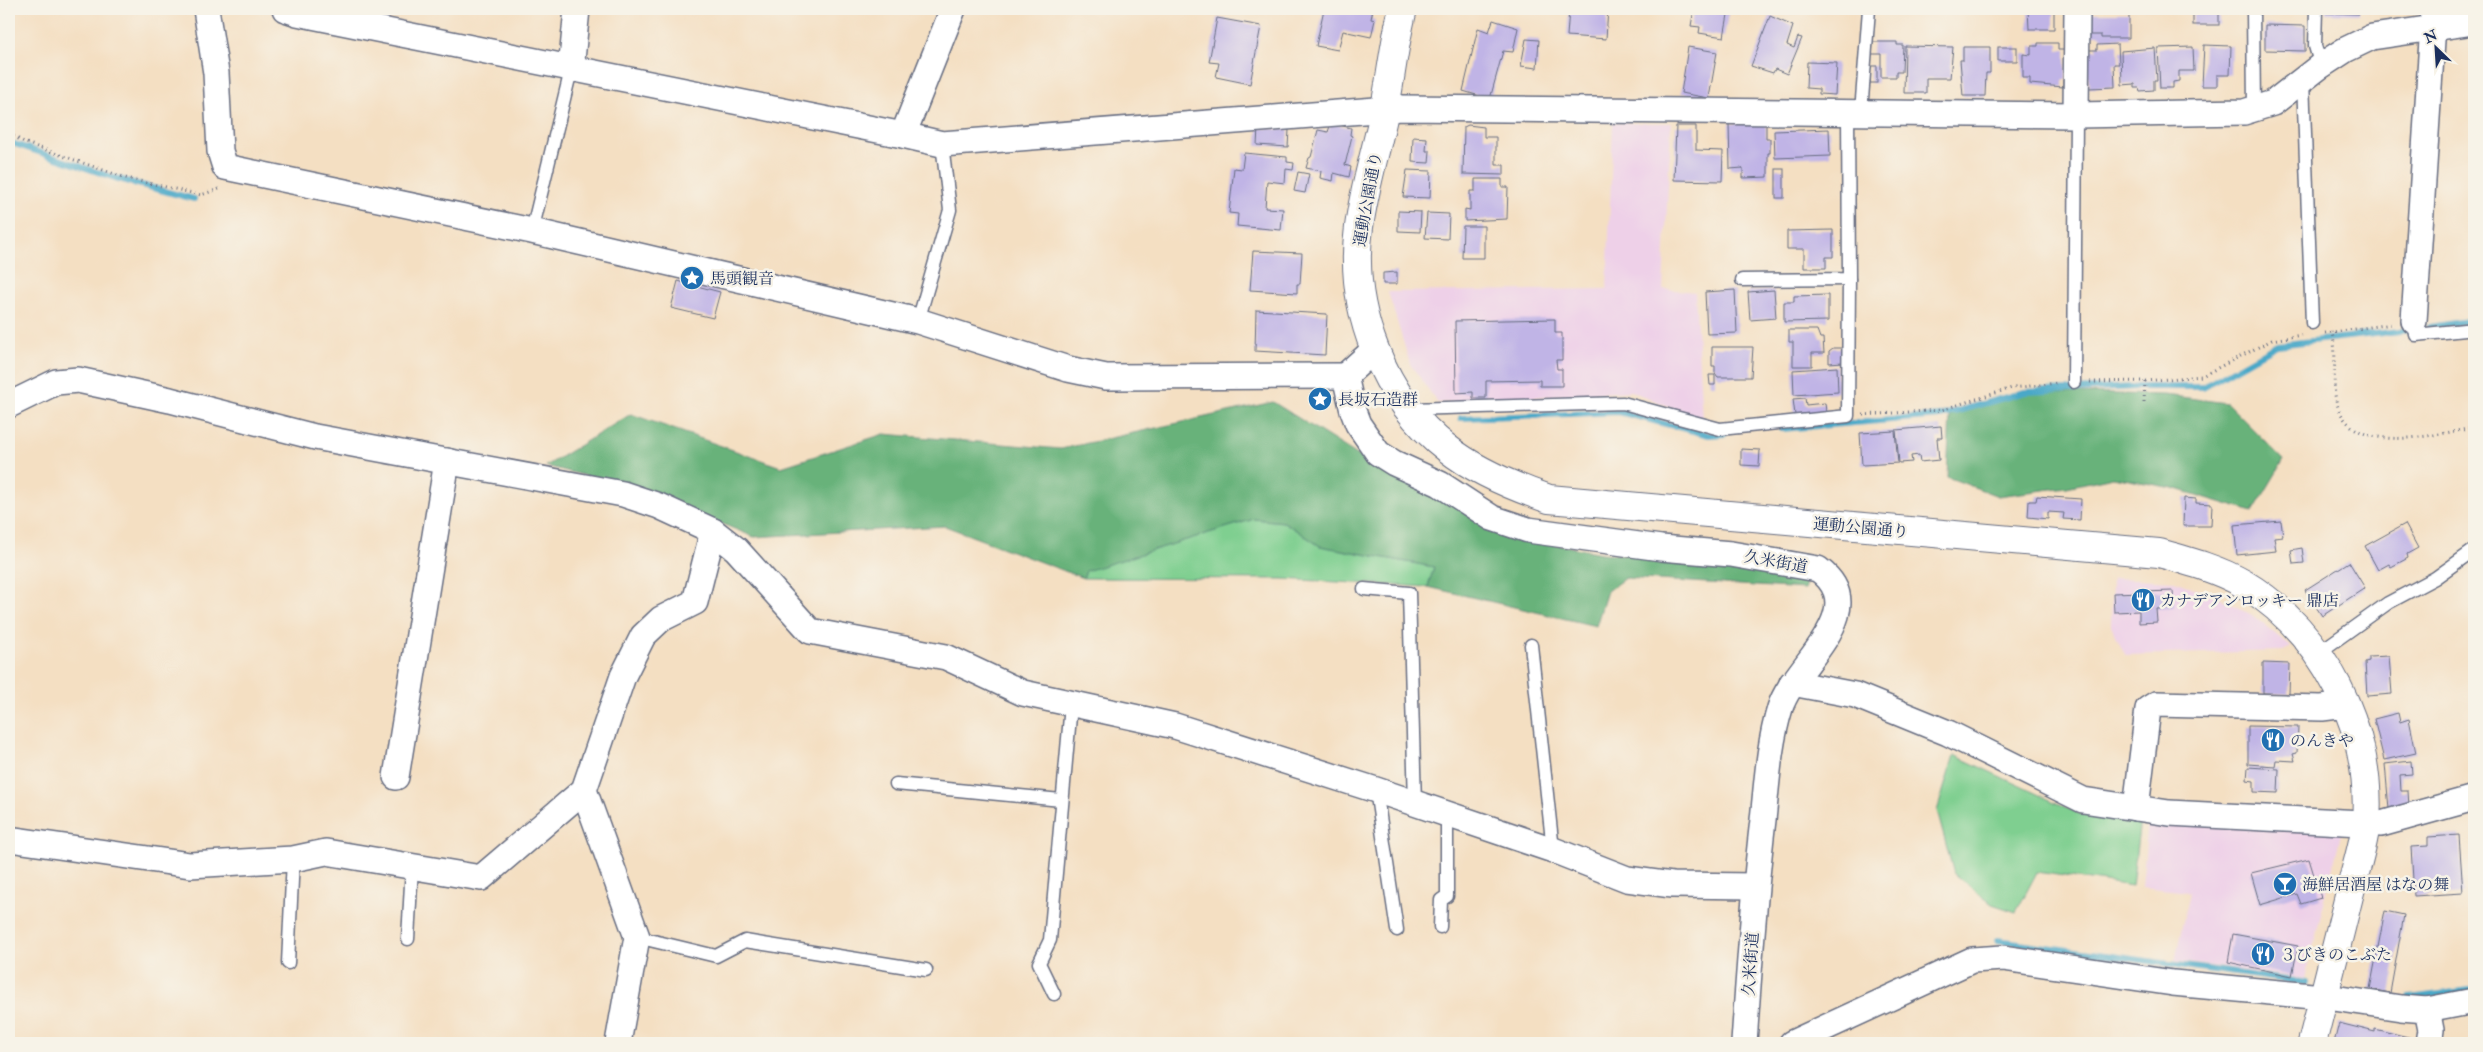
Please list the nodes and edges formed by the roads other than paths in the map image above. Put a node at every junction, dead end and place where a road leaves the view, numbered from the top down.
1 (206, 9) edge
2 (285, 9) edge
3 (577, 9) edge
4 (953, 9) edge
5 (1403, 9) edge
6 (1869, 9) edge
7 (2077, 9) edge
8 (2253, 9) edge
9 (2316, 9) edge
10 (2433, 18) edge
11 (2474, 22) edge
12 (571, 70) junction
13 (2312, 73) junction
14 (2254, 109) junction
15 (1384, 110) junction
16 (1854, 112) junction
17 (2076, 116) junction
18 (904, 134) junction
19 (942, 144) junction
20 (532, 231) junction
21 (1849, 279) junction
22 (1742, 280) dead end
23 (918, 321) junction
24 (2414, 321) joint
25 (2312, 323) dead end
26 (2474, 329) edge
27 (1375, 349) junction
28 (1345, 376) junction
29 (2074, 382) road end
30 (9, 406) edge
31 (1410, 409) junction
32 (447, 461) junction
33 (713, 531) junction
34 (2474, 550) edge
35 (1364, 589) dead end
36 (1531, 645) dead end
37 (2318, 653) junction
38 (1792, 683) junction
39 (1071, 705) junction
40 (2346, 705) junction
41 (396, 778) dead end
42 (896, 784) dead end
43 (584, 790) junction
44 (1376, 790) junction
45 (2474, 798) edge
46 (1062, 800) junction
47 (1414, 803) junction
48 (2136, 808) junction
49 (1447, 814) junction
50 (2366, 823) junction
51 (9, 839) edge
52 (1553, 850) junction
53 (292, 859) junction
54 (412, 866) junction
55 (1755, 886) junction
56 (1440, 926) dead end
57 (1397, 930) dead end
58 (637, 937) junction
59 (408, 939) dead end
60 (288, 963) dead end
61 (926, 970) dead end
62 (1054, 994) dead end
63 (2324, 999) junction
64 (2474, 1001) edge
65 (2427, 1010) junction
66 (618, 1043) edge
67 (1744, 1043) edge
68 (1792, 1043) edge
69 (2312, 1043) edge
70 (2429, 1043) edge

1 - 20 street
2 - 12 street
3 - 12 street
4 - 18 street
5 - 15 street, 運動公園通り
6 - 16 lane
7 - 17 street
8 - 14 lane
9 - 13 lane
10 - 11 street
10 - 13 street
10 - 24 street
12 - 18 street
12 - 20 lane
13 - 14 street
13 - 25 lane
14 - 17 street
15 - 16 street
15 - 19 street
15 - 27 street, 運動公園通り
16 - 17 street
16 - 21 lane
17 - 29 lane
18 - 19 street
19 - 23 lane
20 - 23 street
21 - 22 lane
21 - 31 lane
23 - 28 street
24 - 26 lane
27 - 28 street
27 - 31 street, 運動公園通り
28 - 38 street, 久米街道
30 - 32 street
31 - 37 street, 運動公園通り
32 - 33 street
32 - 41 street
33 - 39 street
33 - 43 street
34 - 37 lane
35 - 47 lane
36 - 52 lane
37 - 40 street, 運動公園通り
38 - 48 street
38 - 55 street, 久米街道
39 - 44 street
39 - 46 lane
40 - 48 street
40 - 50 street, 運動公園通り
42 - 46 lane
43 - 54 street
43 - 58 street
44 - 47 street
44 - 57 lane
45 - 50 street
46 - 62 lane
47 - 49 street
48 - 50 street
49 - 52 street
49 - 56 lane
50 - 63 street, 運動公園通り
51 - 53 street
52 - 55 street
53 - 54 street
53 - 60 lane
54 - 59 lane
55 - 67 street, 久米街道
58 - 61 lane
58 - 66 street
63 - 65 street
63 - 68 street
63 - 69 street, 運動公園通り
64 - 65 street
65 - 70 street

